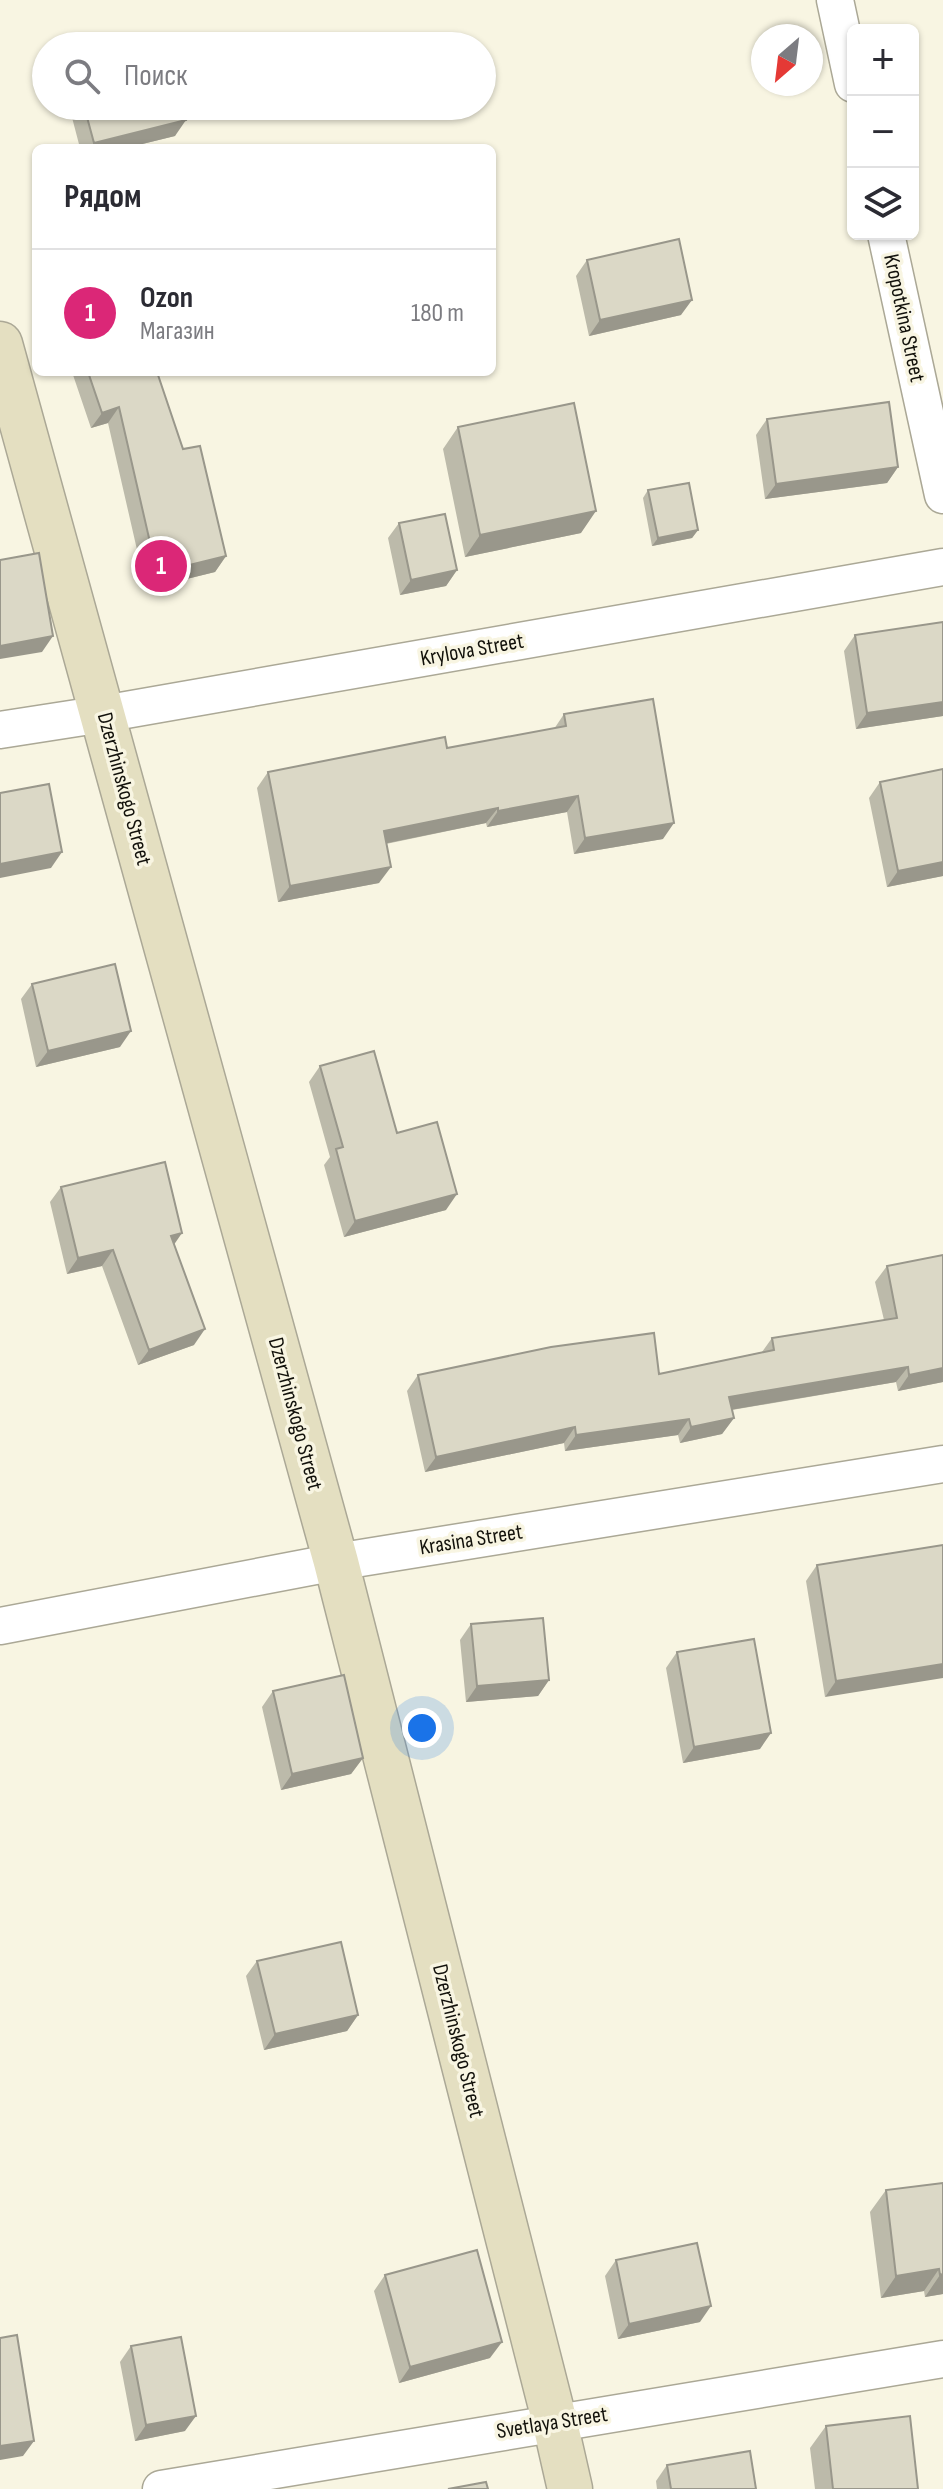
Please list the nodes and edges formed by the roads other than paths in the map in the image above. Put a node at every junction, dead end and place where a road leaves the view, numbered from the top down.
1 (835, 0) edge
2 (847, 56) edge
3 (887, 240) edge
4 (0, 344) edge
5 (943, 495) edge
6 (943, 567) edge
7 (103, 714) junction
8 (0, 730) edge
9 (943, 1464) edge
10 (336, 1562) junction
11 (0, 1626) edge
12 (943, 2359) edge
13 (555, 2423) junction
14 (161, 2489) edge
15 (570, 2489) edge

1 - 2 street
3 - 5 street, Kropotkina Street
4 - 7 street, Dzerzhinskogo Street
6 - 7 street, Krylova Street
7 - 8 street, Krylova Street
7 - 10 street, Dzerzhinskogo Street
9 - 10 street, Krasina Street
10 - 11 street, Krasina Street
10 - 13 street, Dzerzhinskogo Street
12 - 13 street, Svetlaya Street
13 - 14 street, Svetlaya Street
13 - 15 street, Dzerzhinskogo Street

